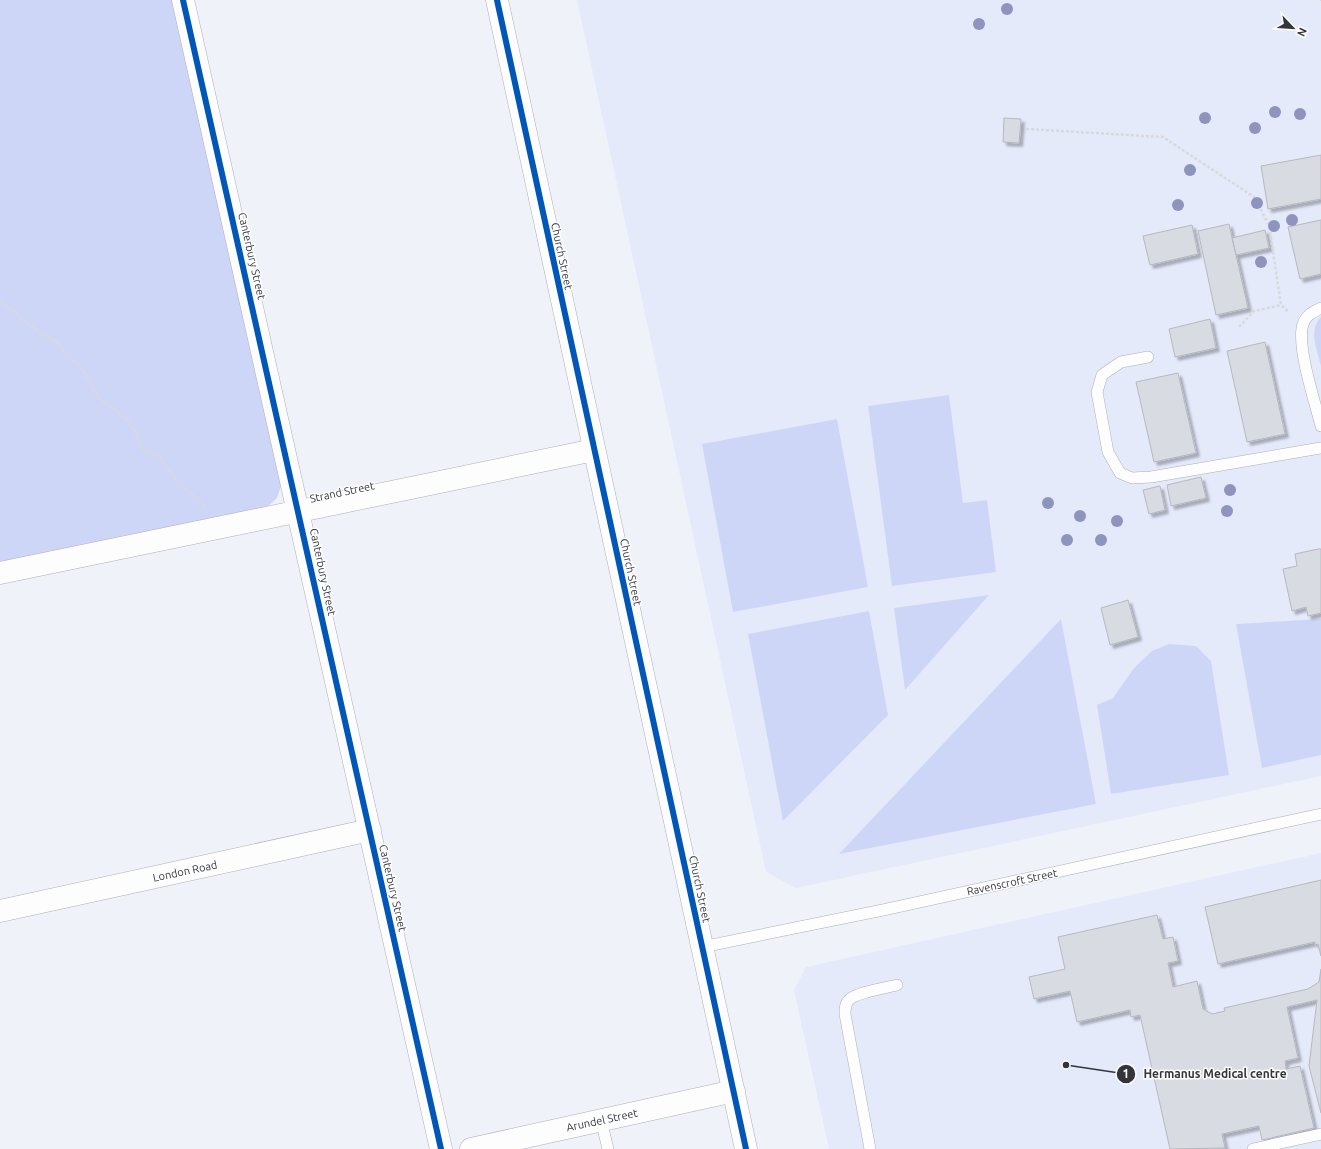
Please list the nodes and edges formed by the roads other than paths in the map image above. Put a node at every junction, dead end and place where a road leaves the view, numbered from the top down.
1 (184, 0) edge
2 (497, 0) edge
3 (1321, 308) edge
4 (1148, 357) dead end
5 (1321, 426) edge
6 (1321, 448) edge
7 (594, 450) junction
8 (300, 511) junction
9 (0, 573) edge
10 (1321, 814) edge
11 (370, 830) junction
12 (0, 911) edge
13 (702, 946) junction
14 (896, 985) dead end
15 (734, 1091) junction
16 (601, 1120) junction
17 (1321, 1134) edge
18 (441, 1149) edge
19 (471, 1149) edge
20 (608, 1149) edge
21 (746, 1149) edge
22 (870, 1149) edge
23 (1253, 1149) edge

1 - 8 street, Canterbury Street
2 - 7 street, Church Street
3 - 5 lane
4 - 6 lane
7 - 8 street, Strand Street
7 - 13 street, Church Street
8 - 9 street, Strand Street
8 - 11 street, Canterbury Street
10 - 13 lane, Ravenscroft Street
11 - 12 street, London Road
11 - 18 street, Canterbury Street
13 - 15 street, Church Street
14 - 22 lane
15 - 16 street, Arundel Street
15 - 21 street, Church Street
16 - 19 street, Arundel Street
16 - 20 lane
17 - 23 lane

